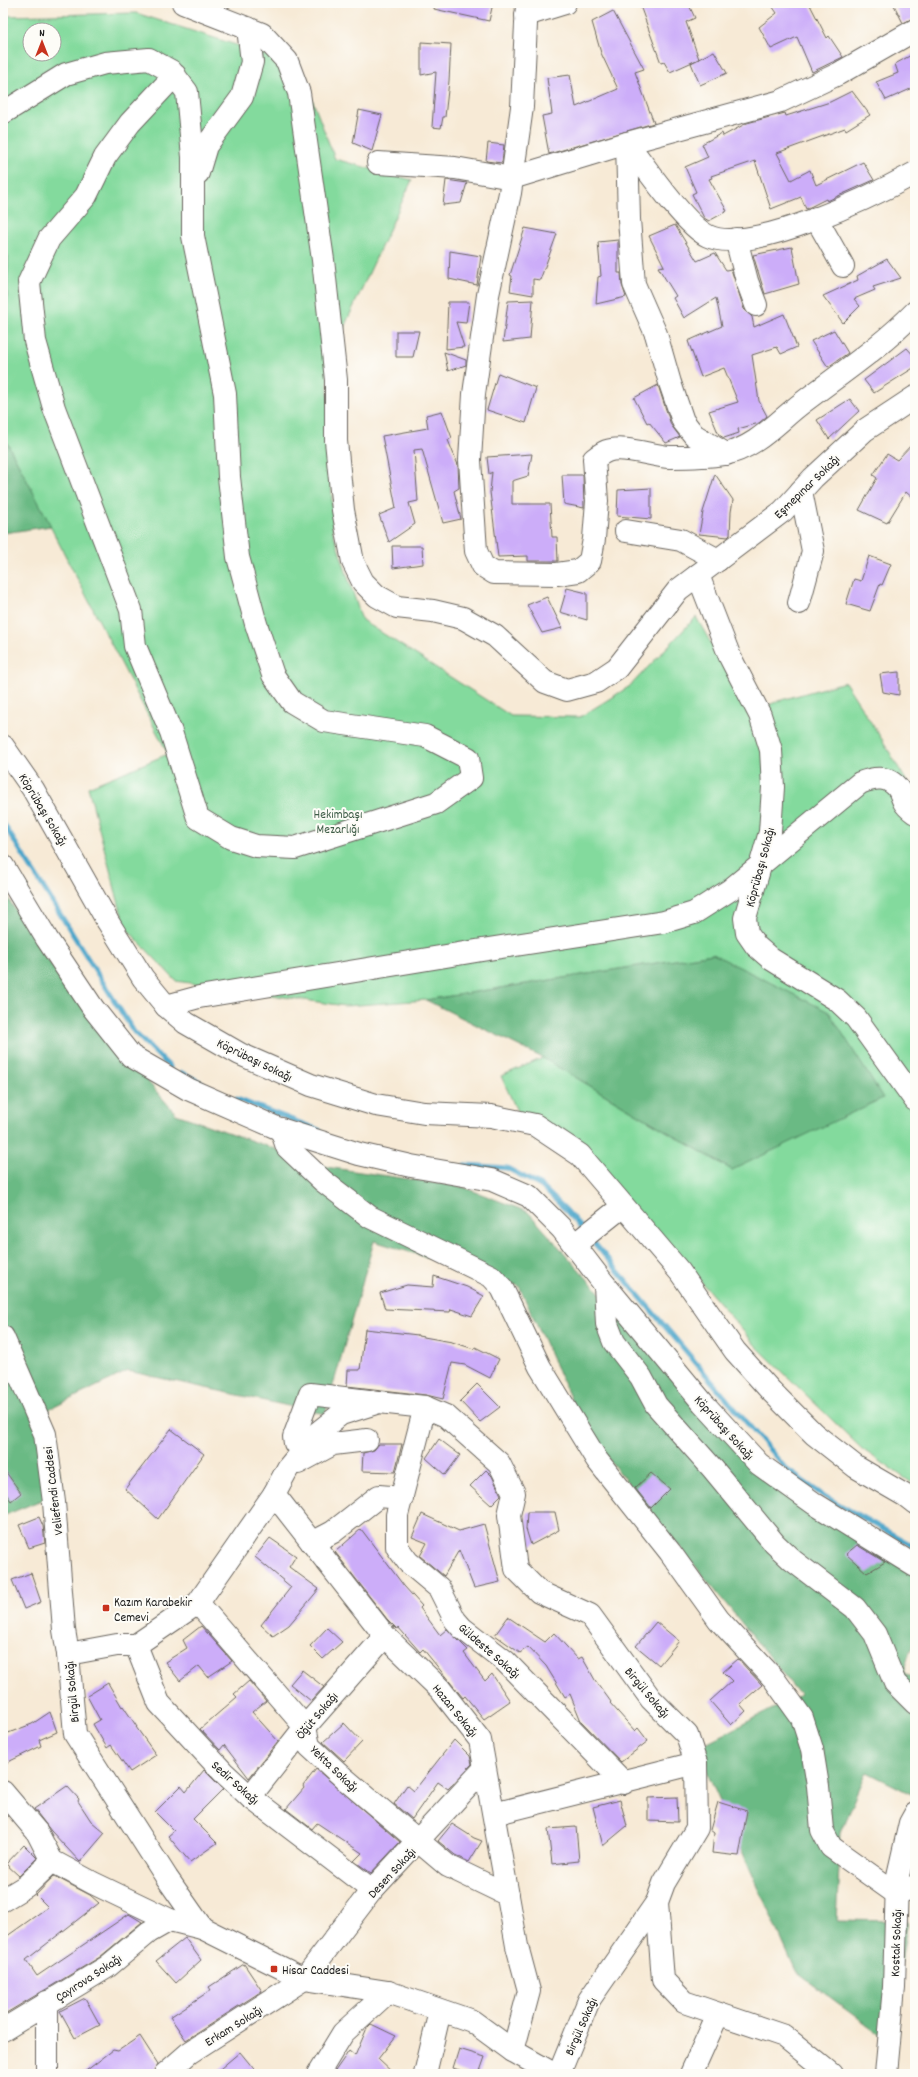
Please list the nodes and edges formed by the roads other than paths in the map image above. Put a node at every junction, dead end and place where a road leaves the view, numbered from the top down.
1 (183, 3) edge
2 (565, 3) edge
3 (527, 9) edge
4 (248, 28) junction
5 (915, 30) edge
6 (175, 76) junction
7 (3, 114) edge
8 (627, 143) junction
9 (378, 163) dead end
10 (915, 173) edge
11 (512, 178) junction
12 (193, 190) junction
13 (816, 218) junction
14 (736, 240) junction
15 (843, 266) dead end
16 (756, 304) dead end
17 (915, 312) edge
18 (915, 397) edge
19 (726, 454) junction
20 (801, 491) junction
21 (626, 531) dead end
22 (718, 560) junction
23 (698, 575) junction
24 (799, 603) dead end
25 (3, 746) edge
26 (915, 813) edge
27 (762, 864) junction
28 (3, 866) edge
29 (166, 1006) junction
30 (915, 1100) edge
31 (281, 1129) junction
32 (617, 1211) junction
33 (578, 1242) junction
34 (605, 1285) junction
35 (3, 1337) edge
36 (379, 1402) junction
37 (425, 1407) junction
38 (367, 1440) dead end
39 (305, 1448) junction
40 (288, 1468) junction
41 (274, 1494) junction
42 (402, 1498) junction
43 (915, 1503) edge
44 (312, 1543) junction
45 (915, 1566) edge
46 (198, 1603) junction
47 (385, 1636) junction
48 (136, 1645) junction
49 (68, 1654) junction
50 (915, 1703) edge
51 (305, 1727) junction
52 (696, 1763) junction
53 (484, 1769) junction
54 (624, 1782) junction
55 (3, 1792) edge
56 (250, 1797) junction
57 (494, 1814) junction
58 (915, 1814) edge
59 (419, 1842) junction
60 (52, 1861) junction
61 (372, 1890) junction
62 (906, 1890) edge
63 (508, 1895) junction
64 (3, 1900) edge
65 (657, 1902) junction
66 (170, 1920) junction
67 (202, 1928) junction
68 (304, 1979) junction
69 (388, 1992) junction
70 (47, 2002) junction
71 (440, 2011) junction
72 (718, 2014) junction
73 (3, 2030) edge
74 (513, 2051) junction
75 (47, 2074) edge
76 (165, 2074) edge
77 (318, 2074) edge
78 (425, 2074) edge
79 (554, 2074) edge
80 (558, 2074) edge
81 (691, 2074) edge
82 (832, 2074) edge
83 (886, 2074) edge

1 - 4 street, Eşmepınar Sokağı
2 - 3 street
3 - 11 street
4 - 12 street
4 - 23 street, Eşmepınar Sokağı
5 - 8 street
6 - 7 street
6 - 12 street
6 - 12 street
8 - 11 street
8 - 14 street
8 - 19 street
9 - 11 street
10 - 13 street
11 - 19 street
13 - 14 street
13 - 15 street
14 - 16 street
17 - 19 street
18 - 20 street, Eşmepınar Sokağı
20 - 22 street, Eşmepınar Sokağı
20 - 24 street
21 - 22 street
22 - 23 street, Eşmepınar Sokağı
23 - 27 street, Köprübaşı Sokağı
25 - 29 street, Köprübaşı Sokağı
26 - 27 street
27 - 29 street
27 - 30 street, Köprübaşı Sokağı
28 - 31 street, Köprübaşı Sokağı
29 - 32 street, Köprübaşı Sokağı
31 - 33 street, Köprübaşı Sokağı
31 - 62 street
32 - 33 street
32 - 43 street, Köprübaşı Sokağı
33 - 34 street, Köprübaşı Sokağı
34 - 45 street, Köprübaşı Sokağı
34 - 50 street
35 - 49 street, Veliefendi Caddesi
36 - 37 street, Birgül Sokağı
36 - 39 street, Birgül Sokağı
36 - 39 street, Birgül Sokağı
37 - 42 street, Güldeste Sokağı
37 - 52 street, Birgül Sokağı
38 - 40 street
39 - 40 street, Birgül Sokağı
40 - 41 street, Birgül Sokağı
41 - 44 street, Hazan Sokağı
41 - 46 street, Birgül Sokağı
42 - 44 street
42 - 54 street, Güldeste Sokağı
44 - 47 street, Hazan Sokağı
46 - 48 street, Birgül Sokağı
46 - 51 street, Yekta Sokağı
47 - 51 street, Öğüt Sokağı
47 - 53 street, Hazan Sokağı
48 - 49 street, Birgül Sokağı
48 - 56 street, Sedir Sokağı
49 - 67 street, Birgül Sokağı
51 - 56 street, Öğüt Sokağı
51 - 59 street, Yekta Sokağı
52 - 54 street
52 - 65 street, Birgül Sokağı
53 - 57 street, Hazan Sokağı
53 - 59 street, Desen Sokağı
54 - 57 street
55 - 60 street
56 - 61 street, Sedir Sokağı
57 - 63 street, Hazan Sokağı
58 - 62 street, Kostak Sokağı
59 - 61 street, Desen Sokağı
59 - 63 street, Yekta Sokağı
60 - 64 street
60 - 66 street
61 - 68 street, Desen Sokağı
62 - 83 street, Kostak Sokağı
63 - 74 street, Hazan Sokağı
65 - 72 street
65 - 80 street, Birgül Sokağı
66 - 67 street
66 - 70 street, Çayırova Sokağı
67 - 68 street
68 - 69 street
68 - 76 street, Erkam Sokağı
69 - 71 street
69 - 77 street
70 - 73 street, Çayırova Sokağı
70 - 75 street
71 - 74 street
71 - 78 street
72 - 81 street
72 - 82 street
74 - 79 street

